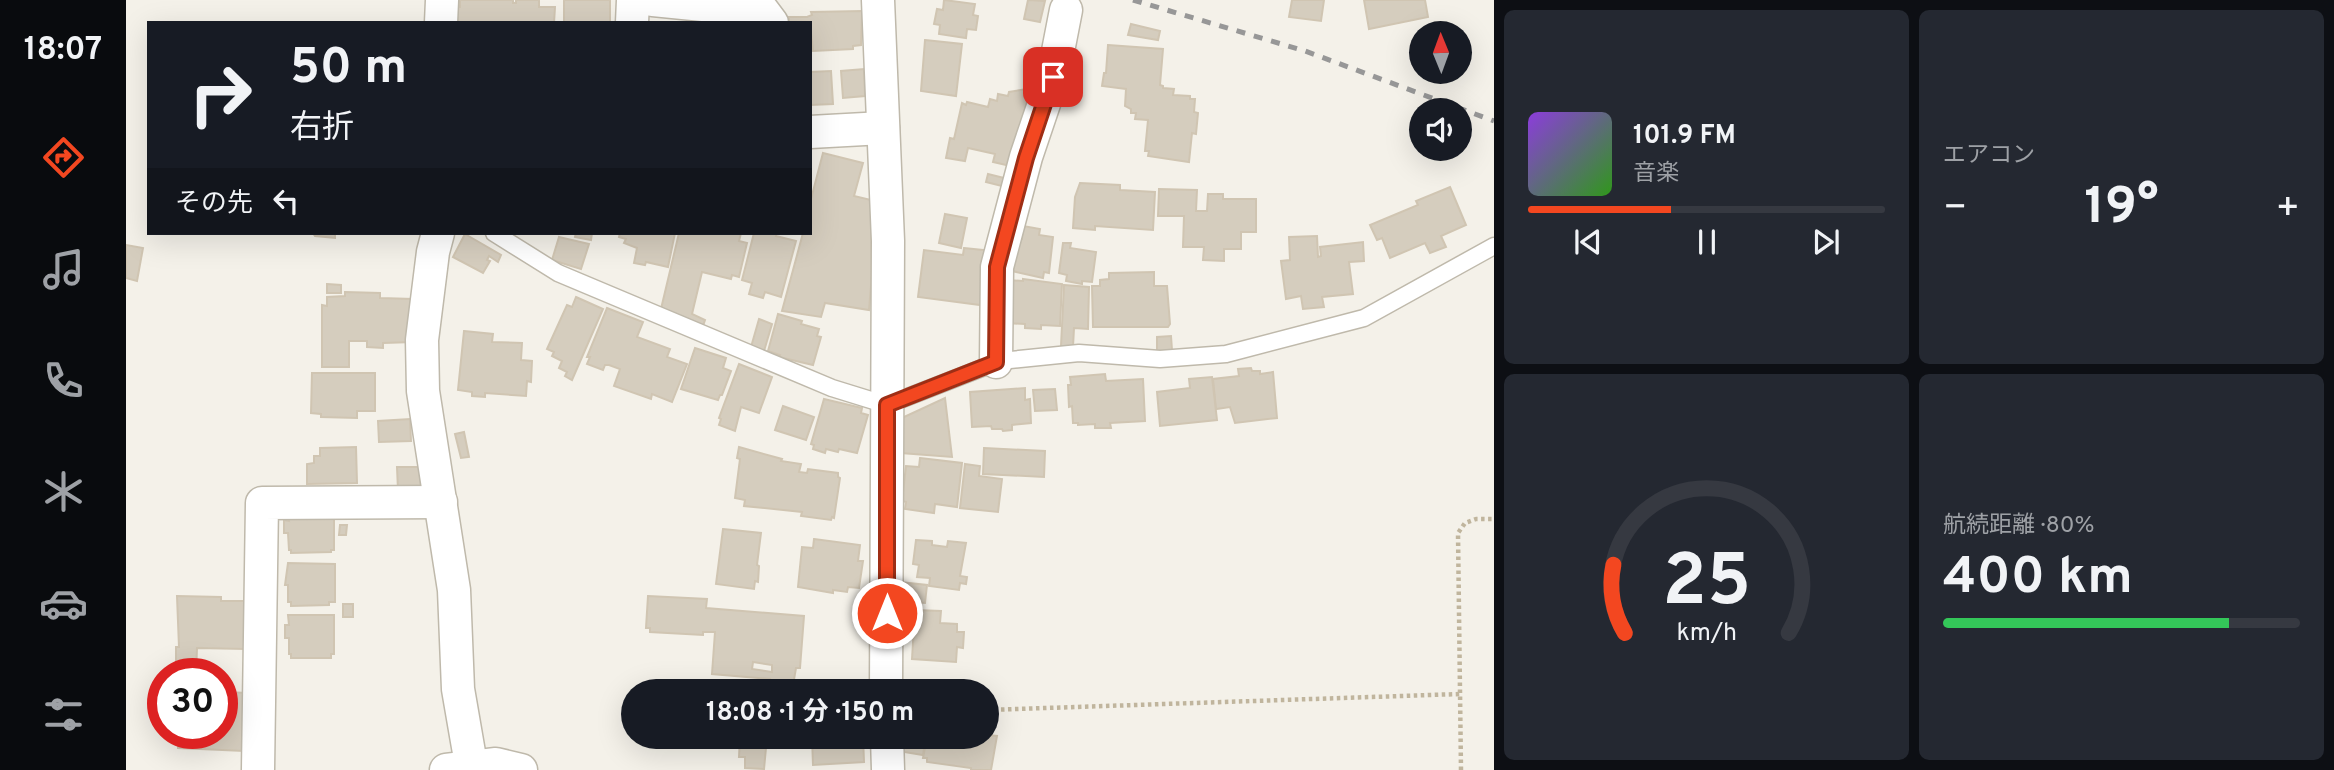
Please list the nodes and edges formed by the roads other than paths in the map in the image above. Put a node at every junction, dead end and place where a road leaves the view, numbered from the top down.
1 (442, 0) edge
2 (633, 0) edge
3 (653, 0) edge
4 (878, 0) edge
5 (1067, 5) edge
6 (442, 21) edge
7 (632, 21) edge
8 (770, 21) edge
9 (883, 128) junction
10 (812, 132) edge
11 (437, 235) edge
12 (497, 235) edge
13 (1494, 246) edge
14 (996, 362) junction
15 (887, 405) junction
16 (442, 502) junction
17 (886, 679) edge
18 (887, 749) edge
19 (481, 768) edge
20 (258, 770) edge
21 (888, 770) edge

1 - 6 street
2 - 7 street
3 - 8 street
4 - 9 street
5 - 14 street
9 - 10 street
9 - 15 street
11 - 16 street
12 - 15 lane
13 - 14 lane
14 - 15 lane
15 - 17 street
16 - 19 street
16 - 20 street
18 - 21 street

